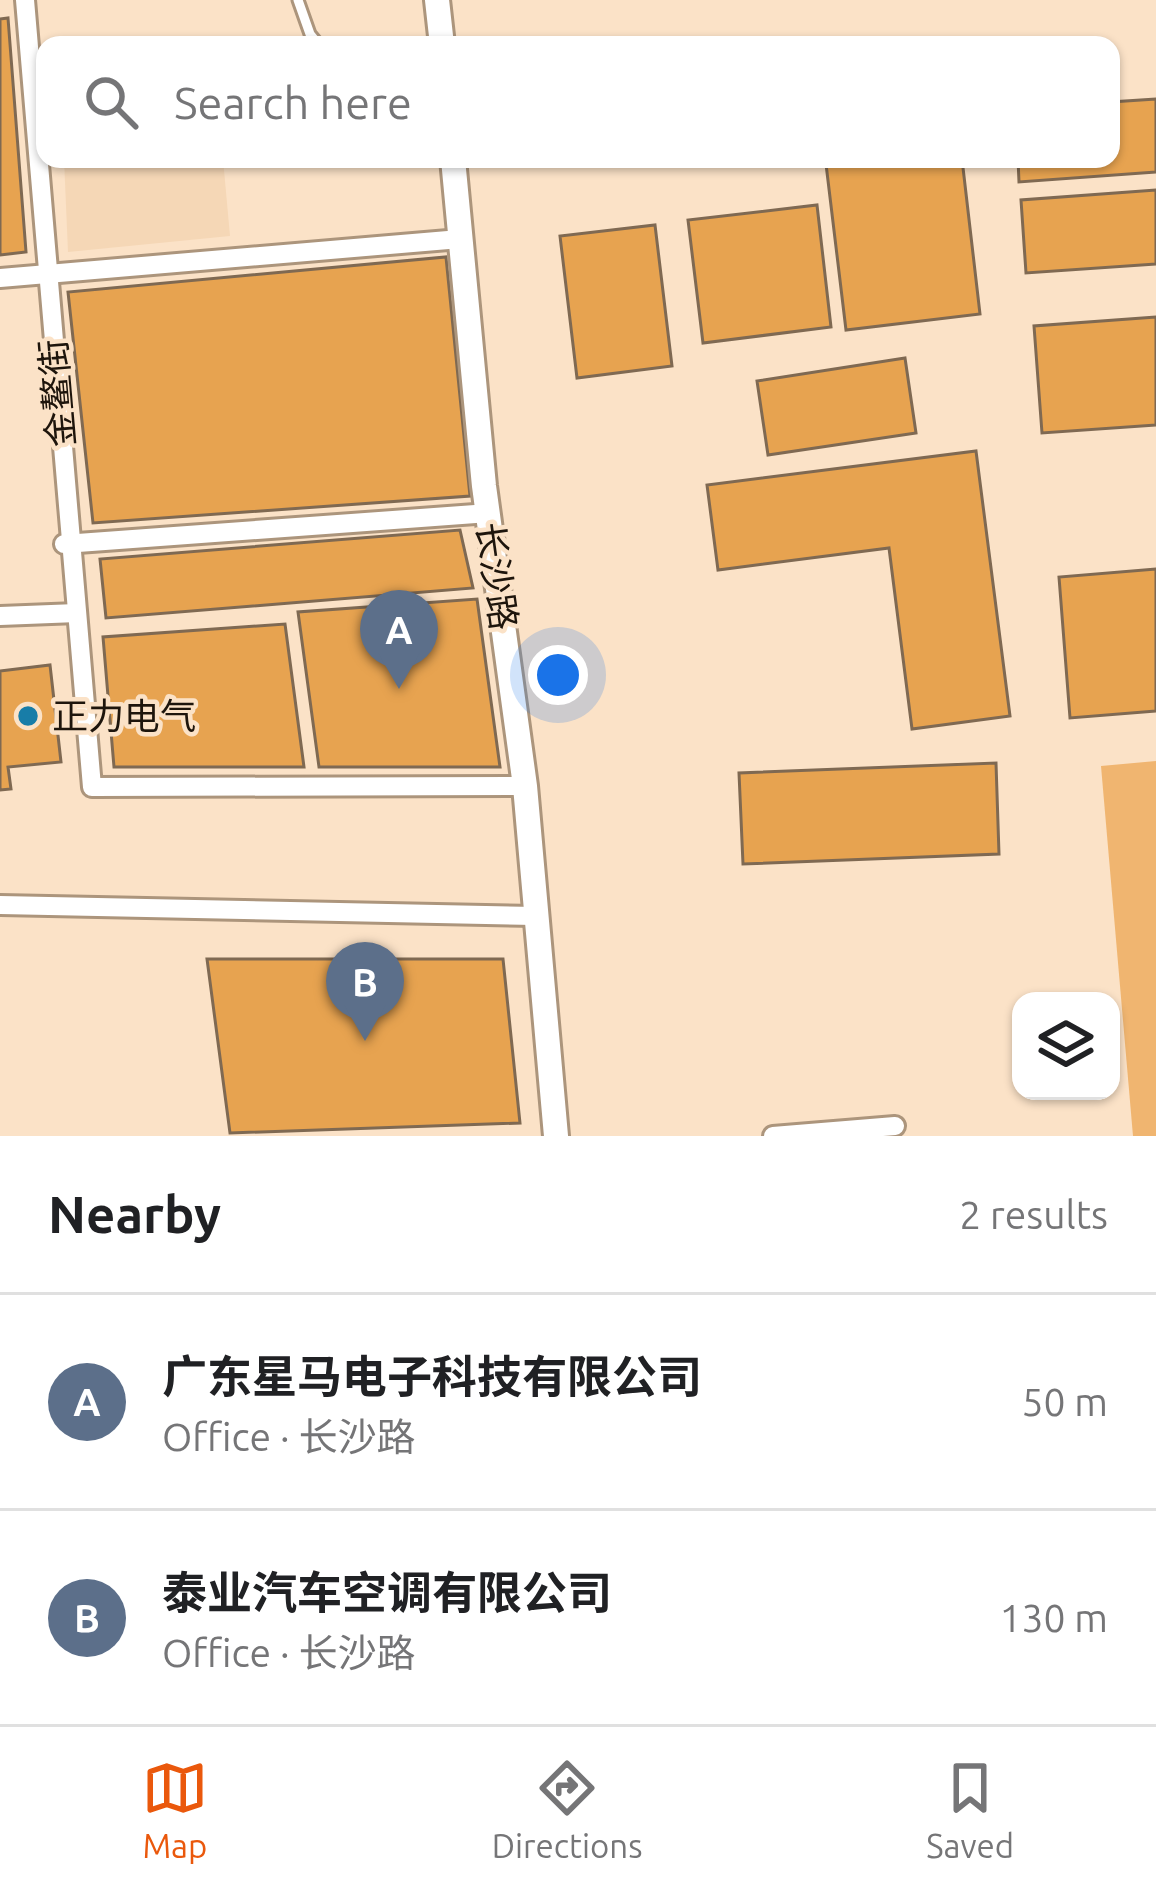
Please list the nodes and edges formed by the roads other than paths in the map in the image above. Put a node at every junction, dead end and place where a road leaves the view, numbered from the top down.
1 (25, 0) edge
2 (298, 0) edge
3 (437, 0) edge
4 (312, 36) edge
5 (441, 36) edge
6 (36, 136) edge
7 (39, 168) edge
8 (454, 168) edge
9 (460, 239) junction
10 (47, 273) junction
11 (0, 278) edge
12 (489, 513) junction
13 (64, 544) dead end
14 (77, 613) junction
15 (0, 616) edge
16 (525, 786) junction
17 (0, 905) edge
18 (535, 916) junction
19 (895, 1126) dead end
20 (556, 1136) edge
21 (773, 1136) edge

1 - 6 street, 金鳌街
2 - 4 lane
3 - 5 street
7 - 10 street, 金鳌街
8 - 9 street, 长沙路
9 - 10 street
9 - 12 street, 长沙路
10 - 11 street
10 - 14 street, 金鳌街
12 - 13 street
12 - 16 street, 长沙路
14 - 15 street
14 - 16 street, 金鳌街
16 - 18 street, 长沙路
17 - 18 street
18 - 20 street, 长沙路
19 - 21 street

